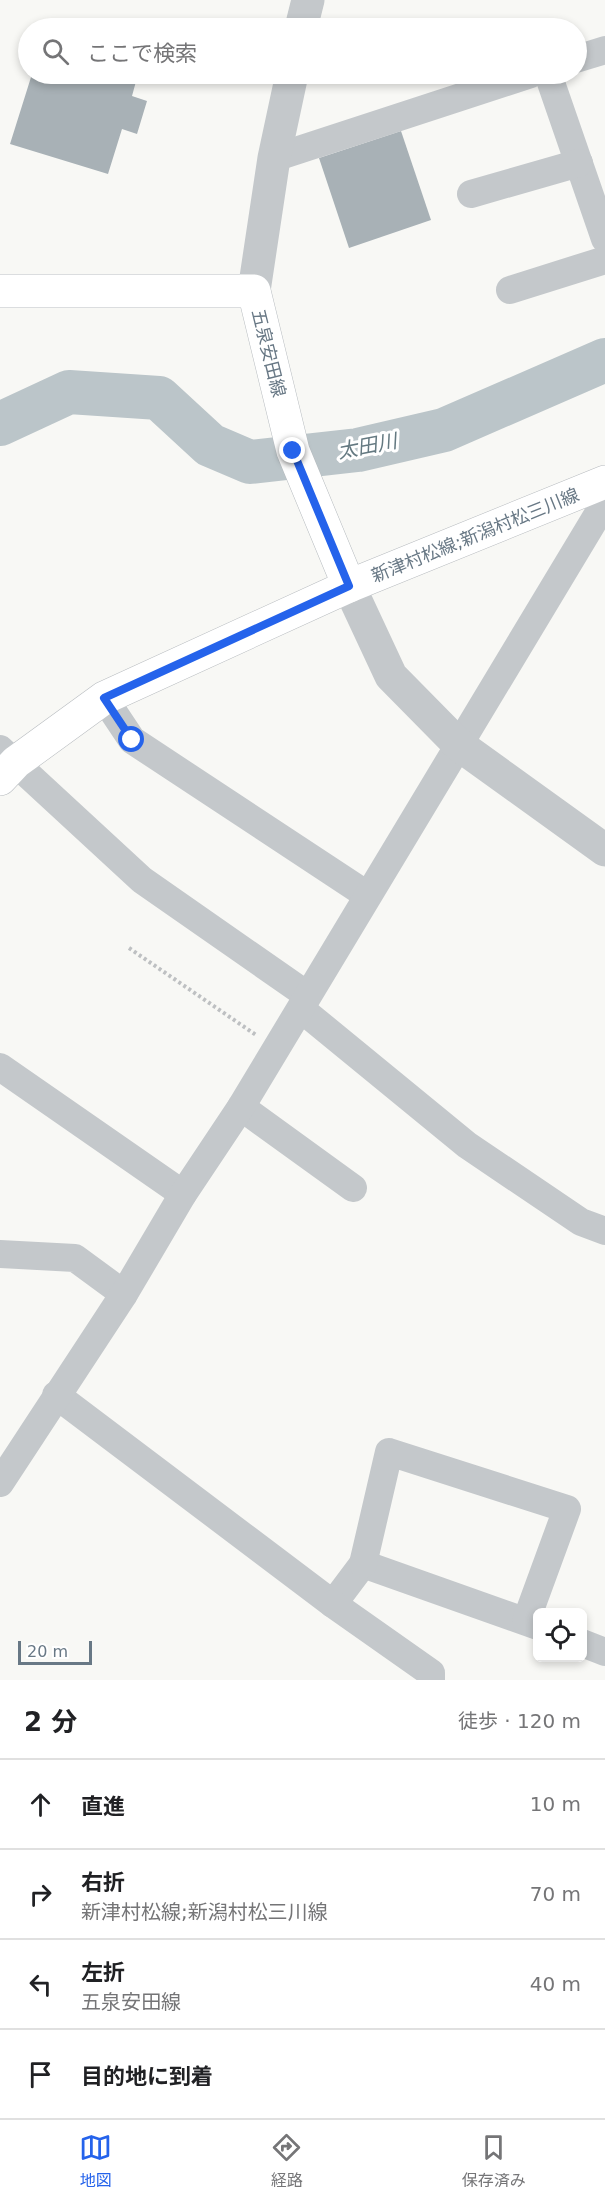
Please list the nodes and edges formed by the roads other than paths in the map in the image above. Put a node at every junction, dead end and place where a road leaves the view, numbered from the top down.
1 (308, 0) edge
2 (304, 18) edge
3 (605, 51) edge
4 (587, 56) edge
5 (290, 84) edge
6 (500, 84) edge
7 (551, 84) edge
8 (274, 158) junction
9 (579, 164) junction
10 (471, 194) dead end
11 (605, 239) edge
12 (605, 260) edge
13 (510, 290) dead end
14 (0, 291) edge
15 (254, 291) junction
16 (601, 498) edge
17 (349, 586) junction
18 (104, 698) junction
19 (459, 745) junction
20 (5, 764) edge
21 (605, 850) edge
22 (368, 895) junction
23 (304, 1002) junction
24 (0, 1067) edge
25 (241, 1107) junction
26 (353, 1188) dead end
27 (183, 1194) junction
28 (605, 1231) edge
29 (0, 1254) edge
30 (124, 1293) junction
31 (56, 1395) junction
32 (0, 1483) edge
33 (363, 1564) junction
34 (333, 1604) junction
35 (532, 1623) edge
36 (587, 1645) edge
37 (605, 1652) edge
38 (431, 1680) edge

1 - 2 street
3 - 4 street
5 - 8 street
6 - 8 street
7 - 9 street
8 - 15 street
9 - 10 street
9 - 11 street
12 - 13 street
14 - 15 main road, 五泉安田線
15 - 17 main road, 五泉安田線
16 - 17 main road, 新津村松線;新潟村松三川線
16 - 19 street
17 - 18 main road, 新津村松線;新潟村松三川線
17 - 19 street
18 - 20 main road, 新津村松線;新潟村松三川線
18 - 22 street
19 - 21 street
19 - 22 street
20 - 23 street
22 - 23 street
23 - 25 street
23 - 28 street
24 - 27 street
25 - 26 street
25 - 27 street
27 - 30 street
29 - 30 street
30 - 31 street
31 - 32 street
31 - 34 street
33 - 34 street
33 - 35 street
33 - 35 street
34 - 38 street
36 - 37 street

